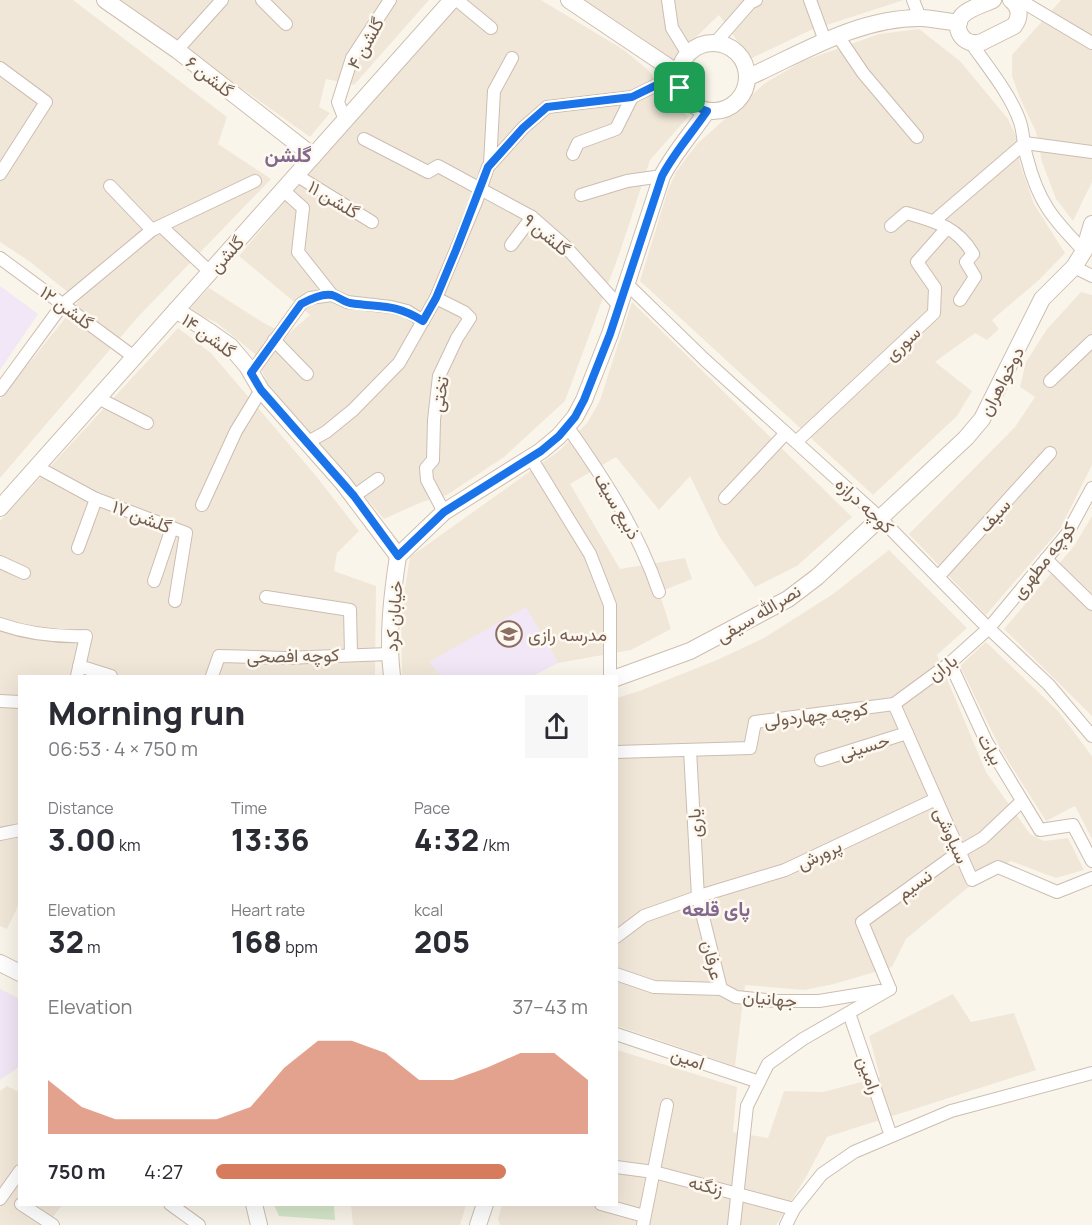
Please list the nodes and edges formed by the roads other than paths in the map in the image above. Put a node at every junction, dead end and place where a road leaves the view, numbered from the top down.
1 (105, 0) edge
2 (222, 0) edge
3 (262, 0) edge
4 (390, 0) edge
5 (452, 0) edge
6 (457, 0) edge
7 (668, 0) edge
8 (756, 0) edge
9 (810, 0) edge
10 (913, 0) edge
11 (993, 0) edge
12 (572, 1) edge
13 (1020, 2) edge
14 (920, 18) junction
15 (958, 23) junction
16 (286, 24) dead end
17 (491, 28) dead end
18 (832, 39) junction
19 (715, 43) junction
20 (971, 43) junction
21 (1092, 43) edge
22 (177, 50) junction
23 (688, 54) junction
24 (512, 58) dead end
25 (0, 68) edge
26 (679, 74) junction
27 (747, 78) junction
28 (632, 97) junction
29 (707, 111) junction
30 (345, 120) junction
31 (917, 136) dead end
32 (364, 139) dead end
33 (1026, 143) junction
34 (1092, 152) edge
35 (573, 154) dead end
36 (313, 156) junction
37 (490, 164) junction
38 (0, 174) edge
39 (296, 175) junction
40 (662, 176) junction
41 (255, 181) dead end
42 (110, 186) dead end
43 (283, 190) junction
44 (480, 190) junction
45 (581, 195) dead end
46 (532, 217) junction
47 (934, 221) junction
48 (372, 222) dead end
49 (1092, 224) edge
50 (891, 226) dead end
51 (156, 228) junction
52 (947, 228) junction
53 (511, 245) dead end
54 (1083, 251) junction
55 (0, 258) edge
56 (1074, 267) junction
57 (210, 272) junction
58 (1092, 276) edge
59 (627, 284) junction
60 (332, 295) junction
61 (436, 298) junction
62 (960, 300) dead end
63 (63, 304) junction
64 (620, 307) junction
65 (176, 310) junction
66 (423, 321) junction
67 (274, 340) junction
68 (1092, 341) edge
69 (134, 357) junction
70 (251, 373) junction
71 (307, 374) dead end
72 (1050, 381) dead end
73 (0, 390) edge
74 (261, 390) junction
75 (98, 398) junction
76 (147, 423) dead end
77 (567, 426) junction
78 (786, 433) junction
79 (308, 442) junction
80 (796, 442) junction
81 (1050, 453) dead end
82 (531, 458) junction
83 (37, 467) junction
84 (378, 479) dead end
85 (1092, 488) edge
86 (354, 496) junction
87 (725, 498) dead end
88 (96, 499) junction
89 (202, 505) dead end
90 (0, 508) edge
91 (444, 512) junction
92 (879, 517) junction
93 (172, 528) junction
94 (78, 548) dead end
95 (398, 556) junction
96 (1046, 559) junction
97 (0, 562) edge
98 (24, 573) dead end
99 (938, 577) junction
100 (154, 581) dead end
101 (659, 592) dead end
102 (266, 597) dead end
103 (175, 601) dead end
104 (1092, 604) edge
105 (0, 624) edge
106 (989, 628) junction
107 (351, 654) junction
108 (389, 654) junction
109 (950, 663) junction
110 (78, 671) edge
111 (104, 675) edge
112 (212, 675) edge
113 (392, 675) edge
114 (610, 675) edge
115 (618, 677) edge
116 (0, 701) edge
117 (18, 702) edge
118 (894, 704) junction
119 (907, 733) junction
120 (1092, 736) edge
121 (690, 750) junction
122 (618, 752) edge
123 (821, 760) dead end
124 (936, 799) junction
125 (1023, 801) junction
126 (18, 830) edge
127 (0, 834) edge
128 (959, 852) junction
129 (1092, 861) edge
130 (1092, 878) edge
131 (698, 897) junction
132 (618, 936) edge
133 (0, 963) edge
134 (18, 972) edge
135 (618, 975) edge
136 (721, 989) junction
137 (890, 989) junction
138 (849, 1013) junction
139 (618, 1035) edge
140 (1092, 1073) edge
141 (759, 1082) junction
142 (667, 1105) dead end
143 (891, 1136) junction
144 (618, 1167) edge
145 (654, 1172) junction
146 (18, 1173) edge
147 (738, 1193) junction
148 (1, 1194) edge
149 (18, 1203) edge
150 (23, 1206) edge
151 (174, 1206) edge
152 (254, 1206) edge
153 (484, 1206) edge
154 (606, 1206) edge
155 (794, 1209) junction
156 (643, 1220) edge
157 (53, 1225) edge
158 (199, 1225) edge
159 (259, 1225) edge
160 (478, 1225) edge
161 (734, 1225) edge
162 (786, 1225) edge

1 - 22 street, گلشن ۶
2 - 22 street
3 - 16 street
4 - 30 street, گلشن ۴
5 - 30 street, گلشن
6 - 17 street
7 - 23 street
8 - 19 street
9 - 18 street
10 - 14 street
11 - 15 street
12 - 26 street
13 - 20 street
13 - 21 street
14 - 15 street
14 - 18 street
15 - 20 street
18 - 27 street
18 - 31 street
19 - 23 street
19 - 27 street
20 - 33 street
22 - 36 street, گلشن ۶
23 - 26 street
24 - 37 street
25 - 38 street
26 - 28 street
26 - 29 street
27 - 29 street
28 - 35 street
28 - 37 street
29 - 40 street
30 - 36 street, گلشن
32 - 44 street, گلشن ۹
33 - 34 street
33 - 47 street
33 - 54 street
36 - 39 street, گلشن
37 - 44 street
39 - 43 street, گلشن
39 - 48 street, گلشن ۱۱
40 - 45 street
40 - 59 street
41 - 51 street
42 - 51 street
43 - 57 street, گلشن
43 - 60 street
44 - 46 street, گلشن ۹
44 - 61 street
46 - 53 street
46 - 64 street, گلشن ۹
47 - 50 street
47 - 52 street
49 - 54 street, دوخواهران
51 - 57 street
51 - 63 street
52 - 62 street
52 - 80 street, سوری
54 - 56 street, دوخواهران
55 - 63 street, گلشن ۱۲
56 - 58 street
56 - 92 street, دوخواهران
57 - 65 street, گلشن
59 - 64 street
59 - 78 street, کوچه درازه
60 - 66 street
60 - 67 street
61 - 66 street
61 - 91 street, تختی
63 - 69 street, گلشن ۱۲
63 - 73 street
64 - 77 street
65 - 69 street, گلشن
65 - 70 street, گلشن ۱۴
66 - 79 street
67 - 70 street
67 - 71 street
68 - 72 street
69 - 75 street, گلشن
70 - 74 street, گلشن ۱۴
74 - 79 street, گلشن ۱۴
74 - 89 street
75 - 76 street
75 - 83 street, گلشن
77 - 82 street
77 - 101 street, ذبیع سیف
78 - 80 street, کوچه درازه
78 - 87 street
79 - 86 street, گلشن ۱۴
80 - 92 street, کوچه درازه
81 - 99 street, سیف
82 - 91 street
82 - 114 street
83 - 88 street, گلشن ۱۷
83 - 90 street, گلشن
84 - 86 street
85 - 96 street, کوچه مطهری
86 - 95 street, گلشن ۱۴
88 - 93 street, گلشن ۱۷
88 - 94 street
91 - 95 street
92 - 99 street, کوچه درازه
92 - 115 street, نصرالله سیفی
93 - 100 street
93 - 103 street, گلشن ۱۷
95 - 108 street, خیابان کرد
96 - 104 street
96 - 106 street, کوچه مطهری
97 - 98 street
99 - 106 street, کوچه درازه
102 - 107 street
105 - 110 street
106 - 109 street, باران
106 - 120 street, کوچه درازه
107 - 108 street, کوچه افصحی
107 - 112 street, کوچه افصحی
108 - 113 street, خیابان کرد
109 - 118 street, باران
109 - 125 street, بیات
110 - 111 street
116 - 117 street
118 - 119 street, سیاوشی
118 - 121 street, کوچه چهاردولی
119 - 123 street, حسینی
119 - 124 street, سیاوشی
121 - 122 street, کوچه چهاردولی
121 - 131 street, یاری
124 - 128 street, سیاوشی
124 - 131 street, پرورش
125 - 128 street, نسیم
125 - 129 street, بیات
126 - 127 street
128 - 130 street, سیاوشی
128 - 137 street, نسیم
131 - 132 street, پرورش
131 - 136 street, عرفان
133 - 134 street
135 - 136 street, جهانیان
136 - 137 street, جهانیان
137 - 138 street
138 - 141 street
138 - 143 street, رامین
139 - 141 street, امین
140 - 143 street
141 - 147 street
142 - 145 street
143 - 155 street
144 - 145 street, زنگنه
145 - 147 street, زنگنه
145 - 156 street
146 - 148 street
147 - 155 street, زنگنه
147 - 161 street
148 - 149 street
150 - 157 street
151 - 158 street
152 - 159 street
153 - 160 street
154 - 156 street
155 - 162 street

